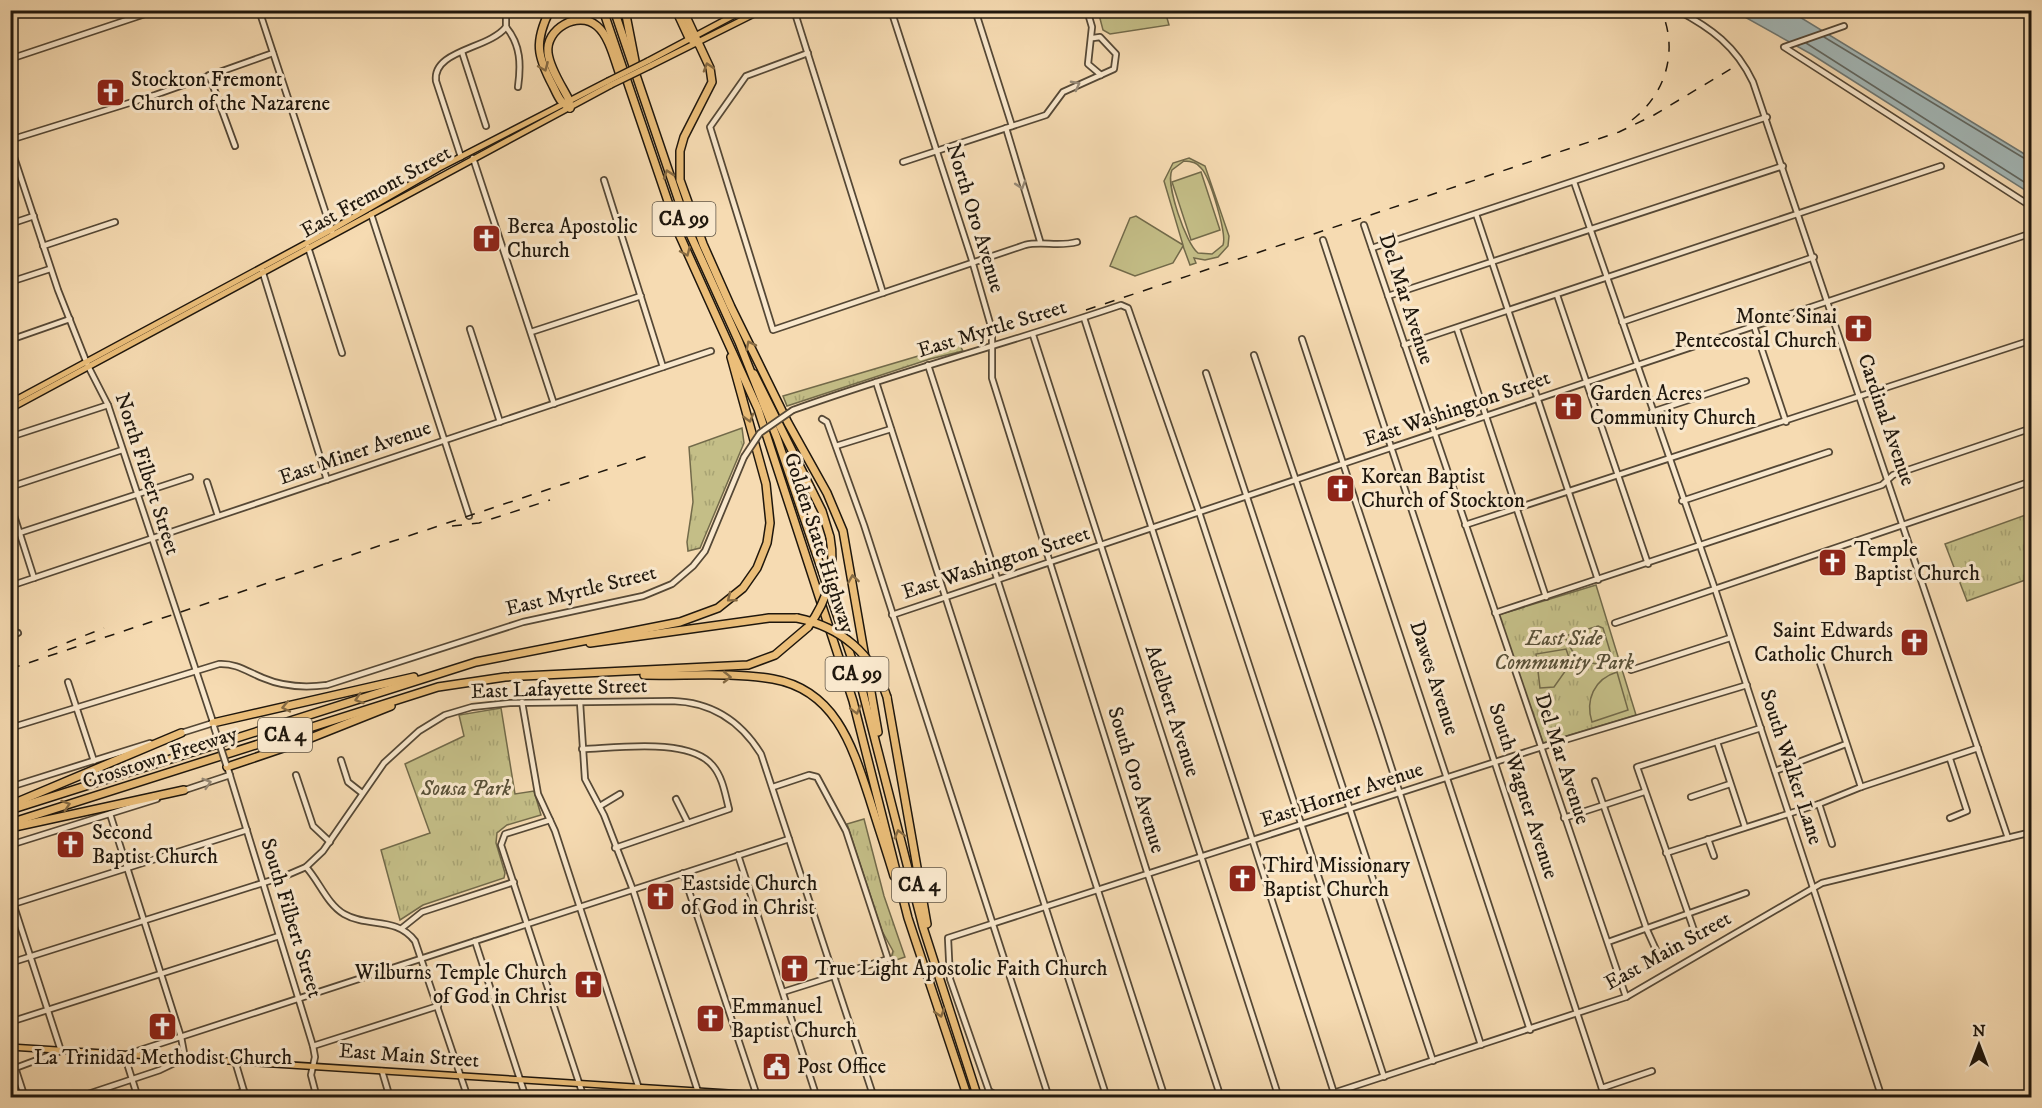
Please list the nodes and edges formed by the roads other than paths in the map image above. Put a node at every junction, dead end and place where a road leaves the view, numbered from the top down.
1 (157, 10) edge
2 (259, 10) edge
3 (506, 10) edge
4 (550, 10) edge
5 (603, 10) edge
6 (614, 10) edge
7 (625, 10) edge
8 (676, 10) edge
9 (683, 10) edge
10 (744, 10) edge
11 (762, 10) edge
12 (794, 10) edge
13 (891, 10) edge
14 (975, 10) edge
15 (1087, 10) edge
16 (1677, 10) edge
17 (1844, 26) dead end
18 (506, 27) junction
19 (1092, 27) junction
20 (1100, 37) junction
21 (694, 38) junction
22 (1093, 38) junction
23 (462, 52) junction
24 (273, 53) junction
25 (808, 53) junction
26 (10, 59) edge
27 (633, 69) junction
28 (209, 75) junction
29 (1101, 75) junction
30 (518, 87) dead end
31 (632, 98) junction
32 (562, 104) junction
33 (569, 104) junction
34 (1767, 117) junction
35 (486, 126) dead end
36 (1012, 126) junction
37 (1006, 128) junction
38 (10, 140) edge
39 (10, 145) edge
40 (235, 147) dead end
41 (937, 151) junction
42 (470, 152) junction
43 (461, 157) junction
44 (13, 158) edge
45 (473, 158) junction
46 (903, 162) dead end
47 (1783, 166) junction
48 (1941, 166) dead end
49 (604, 180) dead end
50 (1574, 182) junction
51 (2031, 207) edge
52 (1799, 213) junction
53 (371, 214) junction
54 (1476, 214) junction
55 (33, 216) junction
56 (115, 222) dead end
57 (10, 224) edge
58 (1364, 225) dead end
59 (1590, 231) junction
60 (332, 232) junction
61 (2031, 233) edge
62 (1323, 240) dead end
63 (1040, 241) junction
64 (1077, 242) dead end
65 (43, 246) junction
66 (308, 246) junction
67 (1372, 248) junction
68 (1814, 257) junction
69 (1492, 262) junction
70 (973, 263) junction
71 (50, 269) junction
72 (262, 270) junction
73 (1607, 278) junction
74 (10, 282) edge
75 (883, 293) junction
76 (1557, 295) junction
77 (641, 296) junction
78 (1388, 296) junction
79 (1828, 301) junction
80 (1508, 311) junction
81 (1084, 318) junction
82 (70, 319) junction
83 (1622, 322) junction
84 (1754, 326) junction
85 (470, 329) dead end
86 (1457, 329) junction
87 (531, 332) junction
88 (1033, 335) junction
89 (1302, 339) dead end
90 (10, 340) edge
91 (2031, 340) edge
92 (727, 341) junction
93 (1404, 345) junction
94 (991, 348) junction
95 (711, 351) dead end
96 (342, 353) dead end
97 (1254, 355) dead end
98 (747, 364) junction
99 (88, 365) junction
100 (928, 365) junction
101 (1636, 366) junction
102 (663, 367) junction
103 (1206, 373) dead end
104 (1746, 381) dead end
105 (876, 382) junction
106 (1587, 382) junction
107 (1860, 397) junction
108 (1537, 399) junction
109 (10, 403) edge
110 (554, 404) junction
111 (108, 405) junction
112 (10, 409) edge
113 (1652, 412) junction
114 (1486, 416) junction
115 (822, 419) dead end
116 (500, 422) junction
117 (1786, 422) junction
118 (2031, 428) edge
119 (891, 429) junction
120 (1434, 434) junction
121 (10, 437) edge
122 (443, 441) junction
123 (836, 446) junction
124 (1392, 448) junction
125 (122, 450) junction
126 (1829, 452) dead end
127 (1667, 458) junction
128 (1344, 464) junction
129 (1021, 472) joint
130 (1617, 474) junction
131 (190, 477) dead end
132 (1888, 479) junction
133 (327, 480) junction
134 (1296, 480) junction
135 (2031, 481) edge
136 (207, 482) dead end
137 (10, 487) edge
138 (1568, 491) junction
139 (136, 494) junction
140 (1247, 497) junction
141 (1682, 501) junction
142 (10, 503) edge
143 (1517, 508) junction
144 (1199, 513) junction
145 (218, 516) junction
146 (469, 516) dead end
147 (1465, 525) junction
148 (1903, 525) junction
149 (1152, 529) junction
150 (20, 533) junction
151 (10, 536) edge
152 (151, 540) junction
153 (1101, 546) junction
154 (1699, 548) junction
155 (1051, 563) junction
156 (1648, 564) junction
157 (34, 578) junction
158 (998, 580) junction
159 (1598, 580) junction
160 (10, 586) edge
161 (1715, 589) junction
162 (1546, 597) junction
163 (945, 598) junction
164 (1495, 613) junction
165 (892, 615) junction
166 (1615, 623) dead end
167 (18, 633) dead end
168 (10, 636) edge
169 (1731, 639) junction
170 (536, 649) junction
171 (1820, 663) dead end
172 (466, 665) junction
173 (196, 669) junction
174 (1631, 670) dead end
175 (564, 675) junction
176 (68, 682) dead end
177 (1747, 685) junction
178 (438, 687) junction
179 (522, 702) junction
180 (580, 702) junction
181 (76, 707) junction
182 (214, 725) junction
183 (10, 728) edge
184 (1761, 728) junction
185 (181, 733) junction
186 (876, 740) junction
187 (1717, 742) junction
188 (1846, 744) junction
189 (1542, 747) junction
190 (1978, 748) junction
191 (221, 749) joint
192 (582, 749) junction
193 (1950, 759) junction
194 (341, 760) dead end
195 (94, 761) junction
196 (1496, 762) junction
197 (227, 765) junction
198 (1775, 771) junction
199 (296, 775) dead end
200 (230, 776) junction
201 (1449, 777) junction
202 (1595, 782) dead end
203 (1730, 784) junction
204 (10, 787) edge
205 (773, 787) junction
206 (1861, 787) junction
207 (184, 790) junction
208 (1644, 792) junction
209 (362, 793) junction
210 (1400, 793) junction
211 (620, 794) dead end
212 (1691, 797) dead end
213 (676, 799) dead end
214 (1820, 804) junction
215 (10, 805) edge
216 (1603, 805) junction
217 (600, 806) junction
218 (1351, 809) junction
219 (10, 810) edge
220 (110, 814) junction
221 (1788, 814) junction
222 (1564, 818) junction
223 (1950, 818) dead end
224 (550, 819) junction
225 (10, 823) edge
226 (688, 823) junction
227 (1300, 825) junction
228 (1745, 827) junction
229 (10, 828) edge
230 (247, 830) junction
231 (2031, 832) edge
232 (2008, 838) junction
233 (789, 839) junction
234 (1708, 839) junction
235 (1252, 841) junction
236 (330, 842) junction
237 (1832, 844) dead end
238 (10, 845) edge
239 (615, 848) junction
240 (1666, 853) junction
241 (738, 855) junction
242 (1714, 856) dead end
243 (1202, 857) junction
244 (127, 867) junction
245 (306, 867) junction
246 (683, 873) junction
247 (1148, 875) junction
248 (514, 882) junction
249 (263, 883) junction
250 (1813, 888) junction
251 (633, 890) junction
252 (1098, 891) junction
253 (1746, 893) dead end
254 (10, 894) edge
255 (12, 904) edge
256 (581, 907) junction
257 (1046, 908) junction
258 (1687, 914) junction
259 (908, 918) junction
260 (144, 921) junction
261 (528, 924) junction
262 (993, 925) junction
263 (402, 928) junction
264 (1647, 930) junction
265 (279, 936) junction
266 (1696, 936) dead end
267 (475, 941) junction
268 (1608, 942) junction
269 (1657, 952) dead end
270 (31, 957) junction
271 (423, 958) junction
272 (10, 963) edge
273 (161, 974) junction
274 (834, 975) junction
275 (943, 991) junction
276 (783, 992) junction
277 (1626, 997) junction
278 (298, 999) junction
279 (438, 1006) junction
280 (48, 1010) junction
281 (1578, 1014) junction
282 (10, 1022) edge
283 (1530, 1030) junction
284 (181, 1037) junction
285 (313, 1046) junction
286 (1482, 1046) junction
287 (10, 1047) edge
288 (61, 1051) junction
289 (10, 1053) edge
290 (128, 1054) junction
291 (185, 1058) junction
292 (235, 1061) junction
293 (1433, 1061) junction
294 (313, 1066) junction
295 (13, 1069) edge
296 (382, 1071) junction
297 (1652, 1071) dead end
298 (461, 1076) junction
299 (1384, 1077) junction
300 (132, 1079) junction
301 (520, 1080) junction
302 (579, 1083) junction
303 (639, 1087) junction
304 (1602, 1088) junction
305 (244, 1091) junction
306 (698, 1091) junction
307 (1334, 1093) junction
308 (757, 1096) edge
309 (25, 1098) edge
310 (76, 1098) edge
311 (138, 1098) edge
312 (225, 1098) edge
313 (246, 1098) edge
314 (317, 1098) edge
315 (390, 1098) edge
316 (468, 1098) edge
317 (526, 1098) edge
318 (584, 1098) edge
319 (642, 1098) edge
320 (700, 1098) edge
321 (806, 1098) edge
322 (817, 1098) edge
323 (874, 1098) edge
324 (968, 1098) edge
325 (978, 1098) edge
326 (1020, 1098) edge
327 (1049, 1098) edge
328 (1107, 1098) edge
329 (1165, 1098) edge
330 (1221, 1098) edge
331 (1279, 1098) edge
332 (1318, 1098) edge
333 (1605, 1098) edge
334 (1882, 1098) edge

1 - 26 street
2 - 24 street
3 - 18 street
4 -> 32 highway
5 - 31 highway, Golden State Highway / CA 99
6 - 27 highway, Golden State Highway / CA 99
7 - 27 highway
8 - 21 highway
9 - 21 highway
10 - 21 main road, East Fremont Street
11 - 21 main road, East Fremont Street
12 - 25 street
13 - 41 street, North Oro Avenue
14 - 36 street
15 - 19 street
16 - 34 street, Cardinal Avenue
17 - 51 street
18 - 23 street
18 - 30 street
19 - 20 street
19 - 22 street
20 - 22 street
20 - 29 street
21 - 33 main road, East Fremont Street, bridge
186 -> 21 highway
22 - 29 street
23 - 35 street
23 - 43 street
24 - 28 street
24 - 60 street
25 - 75 street
25 - 75 street
98 -> 27 highway, Golden State Highway / CA 99
28 - 38 street
28 - 40 street
36 -> 29 street
31 - 33 highway
31 -> 92 highway, Golden State Highway / CA 99
32 - 33 highway
32 - 42 main road, East Fremont Street
33 - 45 main road, East Fremont Street
34 - 47 street, Cardinal Avenue
34 - 50 street
36 - 37 street
37 - 41 street
37 -> 63 street
39 - 44 street, North Filbert Street
41 - 46 street
41 - 70 street, North Oro Avenue
42 - 43 main road, East Fremont Street
42 - 45 main road
43 - 60 main road, East Fremont Street
44 - 55 street, North Filbert Street
45 - 53 main road, East Fremont Street
45 - 87 street
47 - 52 street, Cardinal Avenue
47 - 59 street
48 - 52 street
49 - 77 street
50 - 54 street
50 - 59 street, South Walker Lane
52 - 68 street, Cardinal Avenue
52 - 73 street
53 - 60 main road, East Fremont Street
53 - 122 street
54 - 67 street
54 - 69 street
55 - 57 street
55 - 65 street, North Filbert Street
56 - 65 street
58 - 67 street, Del Mar Avenue
59 - 69 street
59 - 73 street, South Walker Lane
60 - 66 main road, East Fremont Street
61 - 79 street, East Washington Street
62 - 124 street, South Wagner Avenue
63 - 64 street
63 - 70 street
65 - 71 street, North Filbert Street
66 - 72 main road, East Fremont Street
66 - 96 street
67 - 78 street, Del Mar Avenue
68 - 79 street, Cardinal Avenue
68 - 83 street
69 - 78 street
69 - 80 street
70 - 75 street
70 - 94 street, North Oro Avenue
71 - 74 street
71 - 82 street, North Filbert Street
72 - 99 main road, East Fremont Street
72 - 133 street
73 - 76 street
73 - 83 street, South Walker Lane
76 - 80 street
76 - 106 street
77 - 87 street
77 - 102 street
78 - 93 street, Del Mar Avenue
79 - 84 street, East Washington Street
79 - 107 street, Cardinal Avenue
80 - 86 street
80 - 108 street
81 - 88 street, East Myrtle Street
81 - 144 street, East Myrtle Street
81 - 149 street
82 - 90 street
82 - 99 street, North Filbert Street
83 - 101 street, South Walker Lane
84 - 101 street, East Washington Street
84 - 117 street
85 - 116 street
86 - 93 street
86 - 114 street
87 - 110 street
88 - 94 street, East Myrtle Street
88 - 153 street, Adelbert Avenue
89 - 128 street, Dawes Avenue
91 - 107 street
92 -> 170 highway
92 -> 259 highway, Golden State Highway / CA 99
93 - 120 street, Del Mar Avenue
94 - 100 street, East Myrtle Street
94 - 129 street, North Oro Avenue
95 - 102 street, East Miner Avenue
97 - 134 street
98 - 175 highway, bridge
98 - 186 highway, Golden State Highway / CA 99
99 - 109 main road, East Fremont Street
99 - 111 street, North Filbert Street
99 - 112 main road, East Fremont Street
100 - 105 street, East Myrtle Street
100 - 158 street
101 - 106 street, East Washington Street
101 - 113 street, South Walker Lane
102 - 110 street, East Miner Avenue
103 - 140 street
104 - 113 street
105 - 119 street
105 - 173 street, East Myrtle Street, bridge
106 - 108 street, East Washington Street
106 - 130 street
107 - 117 street
107 - 132 street, Cardinal Avenue
108 - 114 street, East Washington Street
108 - 138 street
110 - 116 street, East Miner Avenue
111 - 121 street
111 - 125 street, North Filbert Street
113 - 127 street, South Walker Lane
114 - 120 street, East Washington Street
114 - 143 street
115 - 123 street
116 - 122 street, East Miner Avenue
117 - 127 street
118 - 132 street
119 - 123 street
119 - 163 street
120 - 124 street, East Washington Street
120 - 147 street, Del Mar Avenue
122 - 133 street, East Miner Avenue
122 - 146 street
123 - 165 street
124 - 128 street, East Washington Street
124 - 196 street, South Wagner Avenue
125 - 137 street
125 - 139 street, North Filbert Street
126 - 141 street
127 - 130 street
127 - 141 street, South Walker Lane
128 - 134 street, East Washington Street
128 - 201 street, Dawes Avenue
129 - 155 street, South Oro Avenue
130 - 138 street
130 - 156 street
131 - 139 street
132 - 148 street, Cardinal Avenue
132 - 154 street
133 - 145 street, East Miner Avenue
134 - 140 street, East Washington Street
134 - 210 street
135 - 148 street
136 - 145 street
138 - 143 street
138 - 159 street
139 - 150 street
139 - 152 street, North Filbert Street
140 - 144 street, East Washington Street
140 - 218 street
141 - 154 street, South Walker Lane
142 - 150 street
143 - 147 street
143 - 162 street
144 - 149 street, East Washington Street
144 - 227 street
145 - 152 street, East Miner Avenue
147 - 164 street, Del Mar Avenue
148 - 161 street
148 - 190 street, Cardinal Avenue
149 - 153 street, East Washington Street
149 - 235 street
150 - 151 street
150 - 157 street
152 - 157 street, East Miner Avenue
152 - 173 street, North Filbert Street
153 - 155 street, East Washington Street
153 - 243 street, Adelbert Avenue
154 - 156 street
154 - 161 street, South Walker Lane
155 - 158 street, East Washington Street
155 - 247 street, South Oro Avenue
156 - 159 street
157 - 160 street, East Miner Avenue
158 - 163 street, East Washington Street
158 - 252 street
159 - 162 street
161 - 166 street
161 - 169 street, South Walker Lane
162 - 164 street
163 - 165 street, East Washington Street
163 - 257 street
164 - 189 street, Del Mar Avenue
165 - 262 street
167 - 168 street
169 - 174 street
169 - 177 street, South Walker Lane
170 - 172 highway, Crosstown Freeway / CA 4
170 - 275 highway, CA 4, bridge
171 - 188 street
172 -> 182 highway
172 -> 219 highway, Crosstown Freeway / CA 4
173 - 181 street, East Myrtle Street
173 - 182 street, North Filbert Street
175 - 178 highway, Crosstown Freeway / CA 4
175 -> 259 highway, CA 4
176 - 181 street
177 - 184 street, South Walker Lane
177 - 189 street, East Horner Avenue
178 - 197 highway
225 -> 178 highway, Crosstown Freeway / CA 4
179 - 180 street, East Lafayette Street
179 - 209 street, East Lafayette Street
179 - 224 street
180 - 192 street
180 - 205 street, East Lafayette Street
181 - 183 street, East Myrtle Street
181 - 195 street
182 - 185 street
182 - 191 street, North Filbert Street, bridge
184 - 187 street
184 - 198 street, South Walker Lane
185 - 195 street
185 - 215 highway
275 -> 186 highway, Golden State Highway / CA 99
187 - 203 street
187 - 208 street
188 - 198 street
188 - 206 street
189 - 196 street, East Horner Avenue
189 - 222 street, Del Mar Avenue
190 - 193 street
190 - 232 street, Cardinal Avenue
191 - 197 street, South Filbert Street, bridge
192 - 217 street
192 - 226 street
193 - 206 street
193 - 223 street
194 - 209 street
195 - 204 street
196 - 201 street, East Horner Avenue
196 - 281 street, South Wagner Avenue
197 - 200 street, South Filbert Street
198 - 221 street, South Walker Lane
199 - 236 street
207 -> 200 street
200 - 230 street, South Filbert Street
201 - 210 street, East Horner Avenue
201 - 283 street, Dawes Avenue
202 - 216 street
203 - 212 street
203 - 228 street
205 - 233 street, East Lafayette Street
205 - 274 street
206 - 214 street
207 - 220 street
207 - 229 highway
208 - 216 street
208 - 240 street
209 - 236 street, East Lafayette Street
210 - 218 street, East Horner Avenue
210 - 286 street
211 - 217 street
213 - 226 street
214 - 221 street
214 - 237 street
216 - 222 street
216 - 264 street
217 - 239 street
218 - 227 street, East Horner Avenue
218 - 293 street
220 - 238 street
220 - 244 street
221 - 228 street
221 - 250 street, South Walker Lane
222 - 268 street, Del Mar Avenue
224 - 248 street
224 - 256 street
226 - 239 street
227 - 235 street, East Horner Avenue
227 - 299 street
228 - 234 street
230 - 244 street
230 - 249 street, South Filbert Street
231 - 232 street, East Main Street
232 - 250 street, East Main Street
233 - 241 street
233 - 274 street, East Lafayette Street
234 - 240 street
234 - 242 street
235 - 243 street, East Horner Avenue
235 - 307 street
236 - 245 street, East Lafayette Street
239 - 251 street
240 - 258 street
241 - 246 street
241 - 276 street
243 - 247 street, East Horner Avenue
243 - 331 street, Adelbert Avenue
244 - 255 street
244 - 260 street
245 - 249 street, East Lafayette Street
245 - 263 street
246 - 251 street
246 - 308 street
247 - 252 street, East Horner Avenue
247 - 330 street, South Oro Avenue
248 - 261 street
248 - 263 street
249 - 260 street, East Lafayette Street
249 - 265 street, South Filbert Street
250 - 277 street, East Main Street
250 - 334 street, South Walker Lane
251 - 256 street
251 - 306 street
252 - 257 street, East Horner Avenue
252 - 329 street
253 - 258 street
254 - 255 street
255 - 270 street
256 - 261 street
256 - 303 street
257 - 262 street, East Horner Avenue
257 - 328 street
258 - 264 street
258 - 266 street
259 -> 324 highway, Golden State Highway / CA 99
260 - 270 street, East Lafayette Street
260 - 273 street
261 - 267 street
261 - 302 street
262 - 326 street, East Horner Avenue
262 - 327 street
263 - 271 street
264 - 268 street
264 - 269 street
265 - 273 street
265 - 278 street, South Filbert Street
267 - 271 street
267 - 301 street
268 - 277 street, Del Mar Avenue
270 - 272 street, East Lafayette Street
270 - 280 street
271 - 278 street
271 - 279 street
273 - 280 street
273 - 284 street
274 - 276 street
274 - 323 street, East Lafayette Street
275 - 325 highway, Golden State Highway / CA 99
276 - 322 street
277 - 281 street, East Main Street
278 - 284 street
278 - 285 street, South Filbert Street
279 - 285 street
279 - 298 street
280 - 282 street
280 - 288 street
281 - 283 street, East Main Street
281 - 304 street, South Wagner Avenue
283 - 286 street, East Main Street
284 - 290 street
284 - 291 street
285 - 294 street, South Filbert Street
286 - 293 street, East Main Street
287 - 288 main road, East Main Street
288 - 290 main road, East Main Street
288 - 295 street
289 - 295 street
290 - 291 main road, East Main Street
290 - 300 street
291 - 292 main road, East Main Street
291 - 300 street
292 - 294 main road, East Main Street
292 - 305 street
293 - 299 street, East Main Street
294 - 296 main road, East Main Street
294 - 314 street, South Filbert Street
295 - 309 street
296 - 298 main road, East Main Street
296 - 315 street
297 - 304 street
298 - 301 main road, East Main Street
298 - 316 street
299 - 307 street, East Main Street
300 - 310 street
300 - 311 street
301 - 302 main road, East Main Street
301 - 317 street
302 - 303 main road, East Main Street
302 - 318 street
303 - 306 main road, East Main Street
303 - 319 street
304 - 333 street, South Wagner Avenue
305 - 312 street
305 - 313 street
306 - 308 main road, East Main Street
306 - 320 street
307 - 332 street, East Main Street
308 - 321 main road, East Main Street

